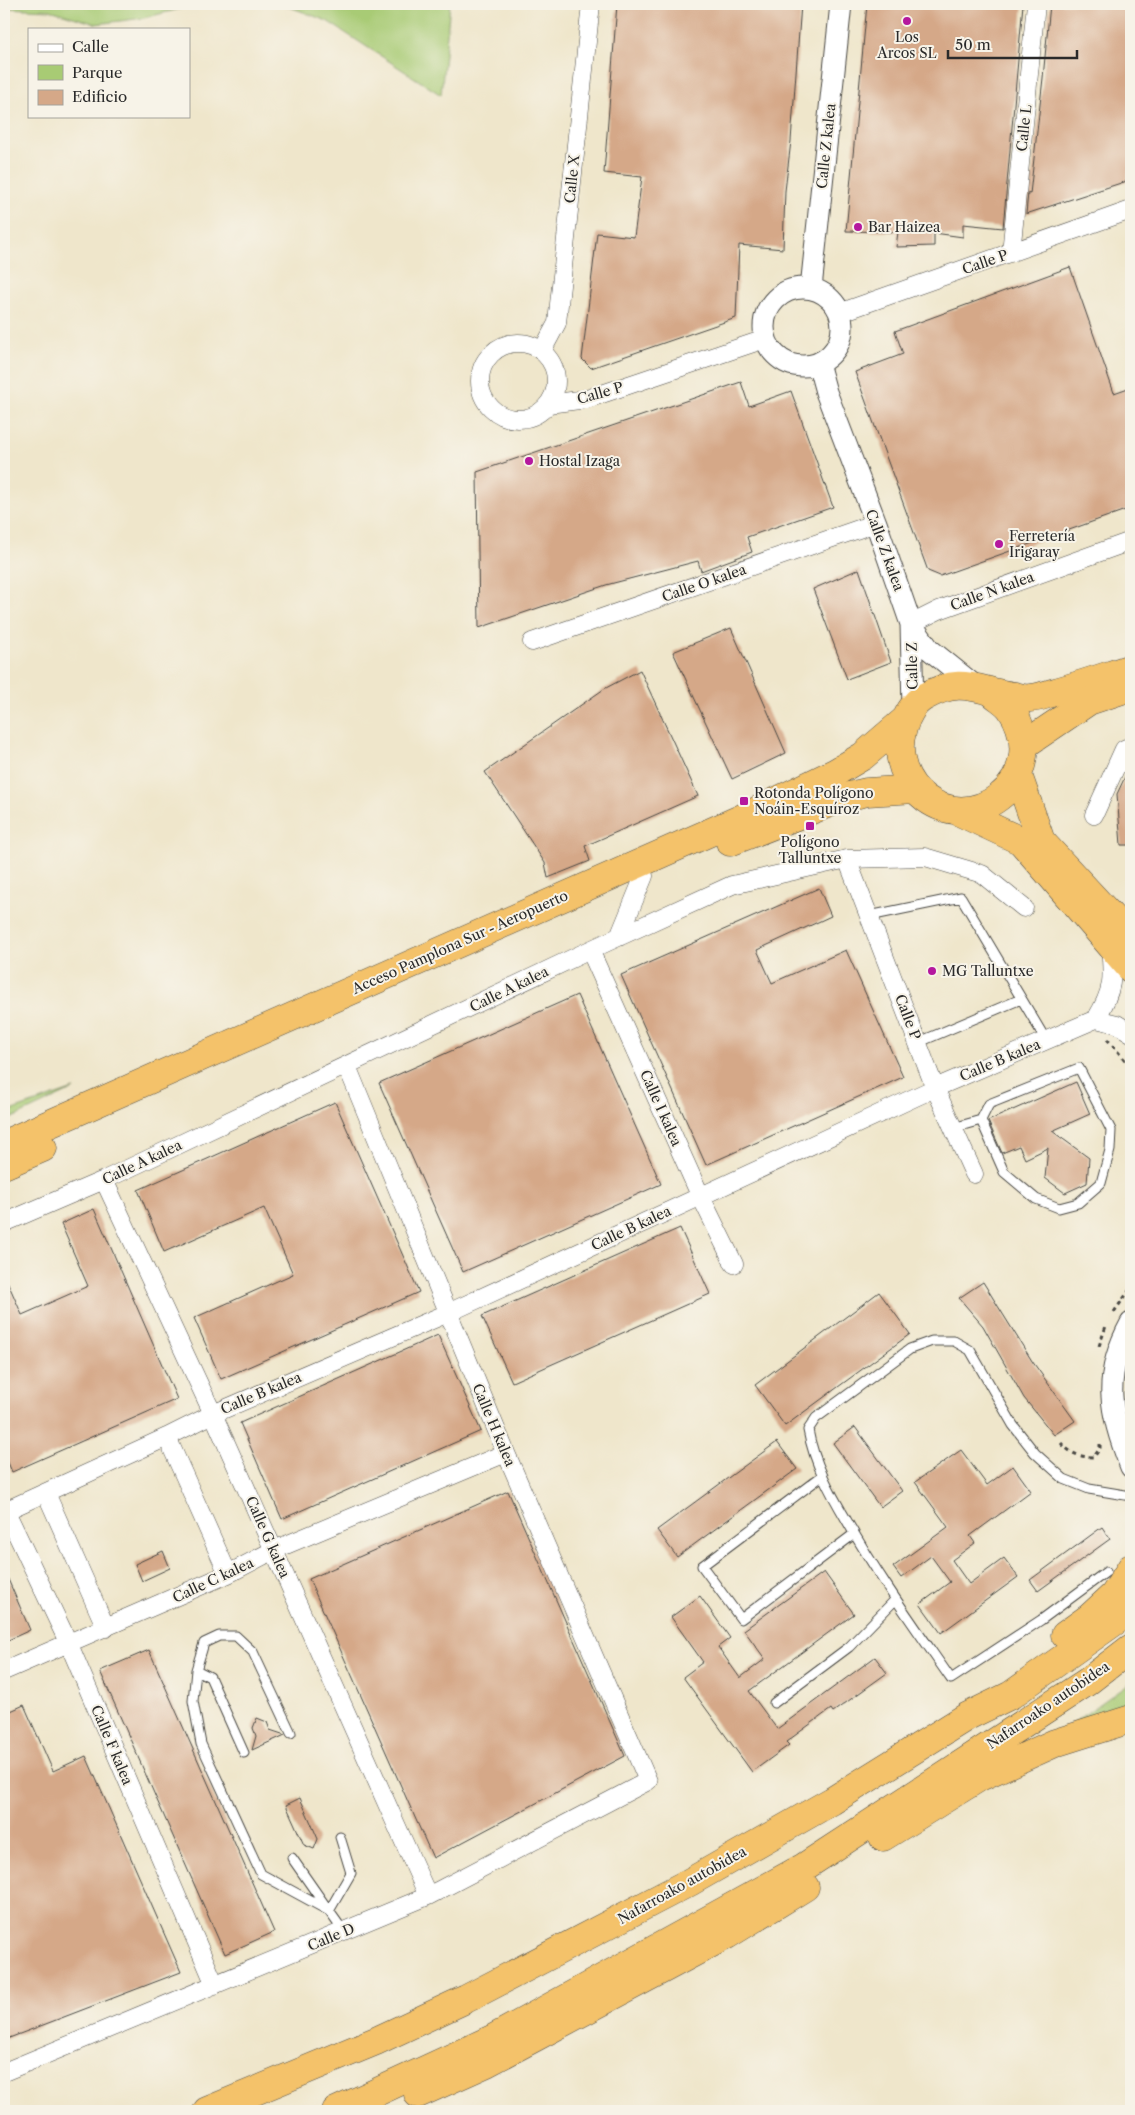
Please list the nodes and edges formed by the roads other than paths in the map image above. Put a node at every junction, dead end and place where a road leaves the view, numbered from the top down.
1 (590, 4) edge
2 (841, 4) edge
3 (1036, 4) edge
4 (1131, 210) edge
5 (1011, 253) junction
6 (811, 288) junction
7 (839, 313) junction
8 (765, 339) junction
9 (542, 351) junction
10 (818, 363) junction
11 (548, 404) junction
12 (876, 523) junction
13 (1131, 541) edge
14 (911, 624) junction
15 (532, 642) dead end
16 (1131, 668) edge
17 (1131, 687) edge
18 (985, 690) junction
19 (909, 714) junction
20 (1024, 745) junction
21 (1131, 746) edge
22 (1018, 775) junction
23 (915, 789) junction
24 (955, 810) junction
25 (1094, 815) dead end
26 (847, 859) junction
27 (644, 876) junction
28 (1024, 908) dead end
29 (869, 916) junction
30 (619, 937) junction
31 (1125, 937) edge
32 (590, 950) junction
33 (1131, 969) edge
34 (1022, 999) junction
35 (1096, 1019) junction
36 (1131, 1033) edge
37 (1046, 1040) junction
38 (918, 1043) junction
39 (347, 1066) junction
40 (935, 1088) junction
41 (86, 1107) junction
42 (981, 1120) junction
43 (953, 1128) junction
44 (4, 1129) edge
45 (4, 1144) edge
46 (4, 1165) edge
47 (974, 1174) dead end
48 (104, 1180) junction
49 (700, 1195) junction
50 (4, 1223) edge
51 (734, 1264) dead end
52 (448, 1313) junction
53 (1131, 1323) edge
54 (213, 1414) junction
55 (1117, 1424) junction
56 (167, 1437) junction
57 (1131, 1443) edge
58 (506, 1453) junction
59 (1131, 1467) edge
60 (822, 1476) junction
61 (1131, 1488) edge
62 (46, 1493) junction
63 (1127, 1496) edge
64 (4, 1509) edge
65 (854, 1534) junction
66 (274, 1550) junction
67 (1119, 1570) edge
68 (228, 1574) junction
69 (895, 1600) junction
70 (1131, 1610) edge
71 (106, 1628) junction
72 (68, 1642) junction
73 (1131, 1648) edge
74 (196, 1670) junction
75 (4, 1671) edge
76 (774, 1703) dead end
77 (968, 1716) junction
78 (1131, 1719) edge
79 (291, 1733) dead end
80 (244, 1753) dead end
81 (648, 1781) joint
82 (340, 1837) dead end
83 (292, 1858) dead end
84 (428, 1896) junction
85 (329, 1911) junction
86 (344, 1932) junction
87 (215, 1986) junction
88 (4, 2072) edge
89 (207, 2111) edge
90 (336, 2111) edge
91 (377, 2111) edge

1 - 9 street, Calle X
2 - 6 street, Calle Z kalea
3 - 5 street, Calle L
4 - 5 street, Calle P
5 - 7 street, Calle P
6 - 7 street
6 - 8 street
7 - 10 street
8 - 10 street
8 - 11 street, Calle P
9 - 11 street
9 - 11 street
10 - 12 street, Calle Z kalea
12 - 14 street, Calle Z kalea
12 - 15 street, Calle O kalea
13 - 14 street, Calle N kalea
14 - 18 street, Calle Z
14 - 19 street, Calle Z
16 - 18 highway
17 - 20 highway
18 - 19 highway
18 - 20 highway
19 - 23 highway
19 - 41 highway, Acceso Pamplona Sur - Aeropuerto
20 - 22 highway
21 - 25 street
22 - 24 highway
22 - 31 highway
23 - 24 highway
23 - 27 highway, Acceso Pamplona Sur - Aeropuerto
24 - 31 highway
26 - 28 street, Calle A kalea
26 - 29 street, Calle P
26 - 30 street, Calle A kalea
27 - 30 street
27 - 46 highway, Acceso Pamplona Sur - Aeropuerto
29 - 34 lane
29 - 38 street, Calle P
30 - 32 street, Calle A kalea
31 - 33 highway
31 - 35 street
32 - 39 street, Calle A kalea
32 - 49 street, Calle I kalea
34 - 37 lane
34 - 38 lane
35 - 36 street
35 - 37 street, Calle B kalea
37 - 40 street, Calle B kalea
38 - 40 street, Calle P
39 - 48 street, Calle A kalea
39 - 52 street, Calle H kalea
40 - 43 street, Calle P
40 - 49 street, Calle B kalea
41 - 44 highway
41 - 45 highway, Acceso Pamplona Sur - Aeropuerto
42 - 42 lane
42 - 43 lane
43 - 47 street, Calle P
48 - 50 street, Calle A kalea
48 - 54 street, Calle G kalea
49 - 51 street, Calle I kalea
49 - 52 street, Calle B kalea
52 - 54 street, Calle B kalea
52 - 58 street, Calle H kalea
53 - 55 street
54 - 56 street, Calle B kalea
54 - 66 street, Calle G kalea
55 - 57 street
55 - 59 street
56 - 62 street, Calle B kalea
56 - 68 street
58 - 66 street, Calle C kalea
58 - 81 street, Calle H kalea
60 - 63 lane
60 - 65 lane
60 - 65 lane
61 - 63 lane
62 - 64 street, Calle B kalea
62 - 71 street
64 - 72 street, Calle F kalea
65 - 69 lane
66 - 68 street, Calle C kalea
66 - 84 street, Calle G kalea
67 - 69 lane
67 - 77 highway
68 - 71 street, Calle C kalea
69 - 76 lane
70 - 77 highway, Nafarroako autobidea
71 - 72 street, Calle C kalea
72 - 75 street, Calle C kalea
72 - 87 street, Calle F kalea
73 - 90 highway, Nafarroako autobidea
74 - 79 lane
74 - 80 lane
74 - 85 lane
77 - 89 highway, Nafarroako autobidea
78 - 91 highway
81 - 84 street, Calle D
82 - 85 lane
83 - 85 lane
84 - 86 street, Calle D
85 - 86 lane
86 - 87 street, Calle D
87 - 88 street, Calle D

